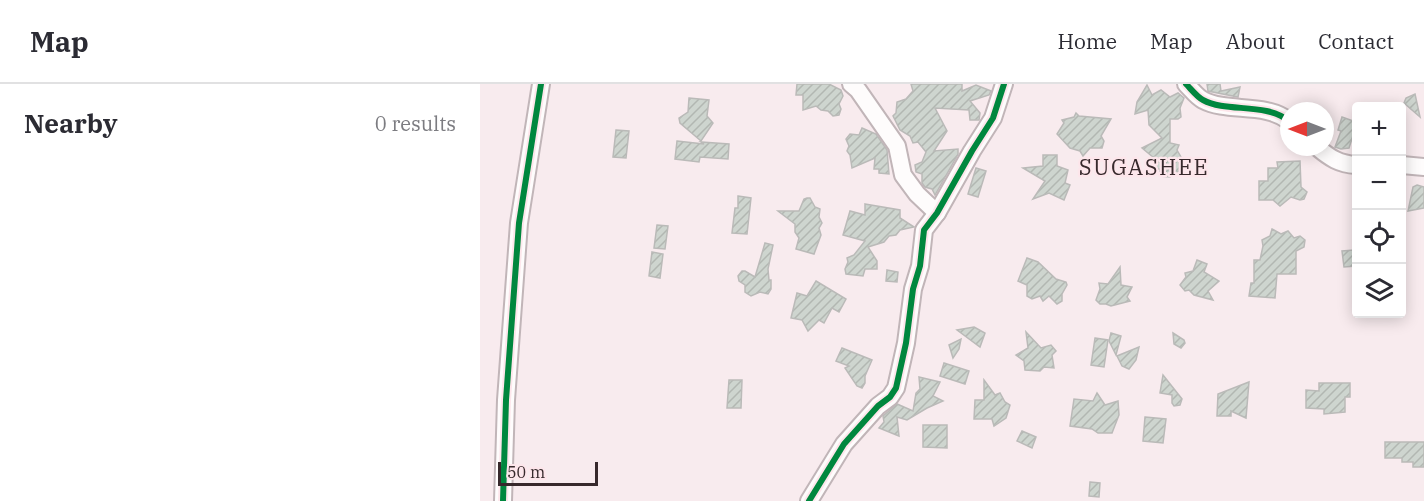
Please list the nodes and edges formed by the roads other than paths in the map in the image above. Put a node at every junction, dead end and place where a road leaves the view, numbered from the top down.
1 (541, 84) edge
2 (1004, 84) edge
3 (1186, 84) edge
4 (858, 86) edge
5 (1280, 117) edge
6 (1329, 156) edge
7 (1352, 165) edge
8 (1406, 165) edge
9 (1424, 167) edge
10 (938, 213) junction
11 (503, 501) edge
12 (809, 501) edge

1 - 11 street
2 - 10 street
3 - 5 street
4 - 10 street
6 - 7 street
8 - 9 street
10 - 12 street

